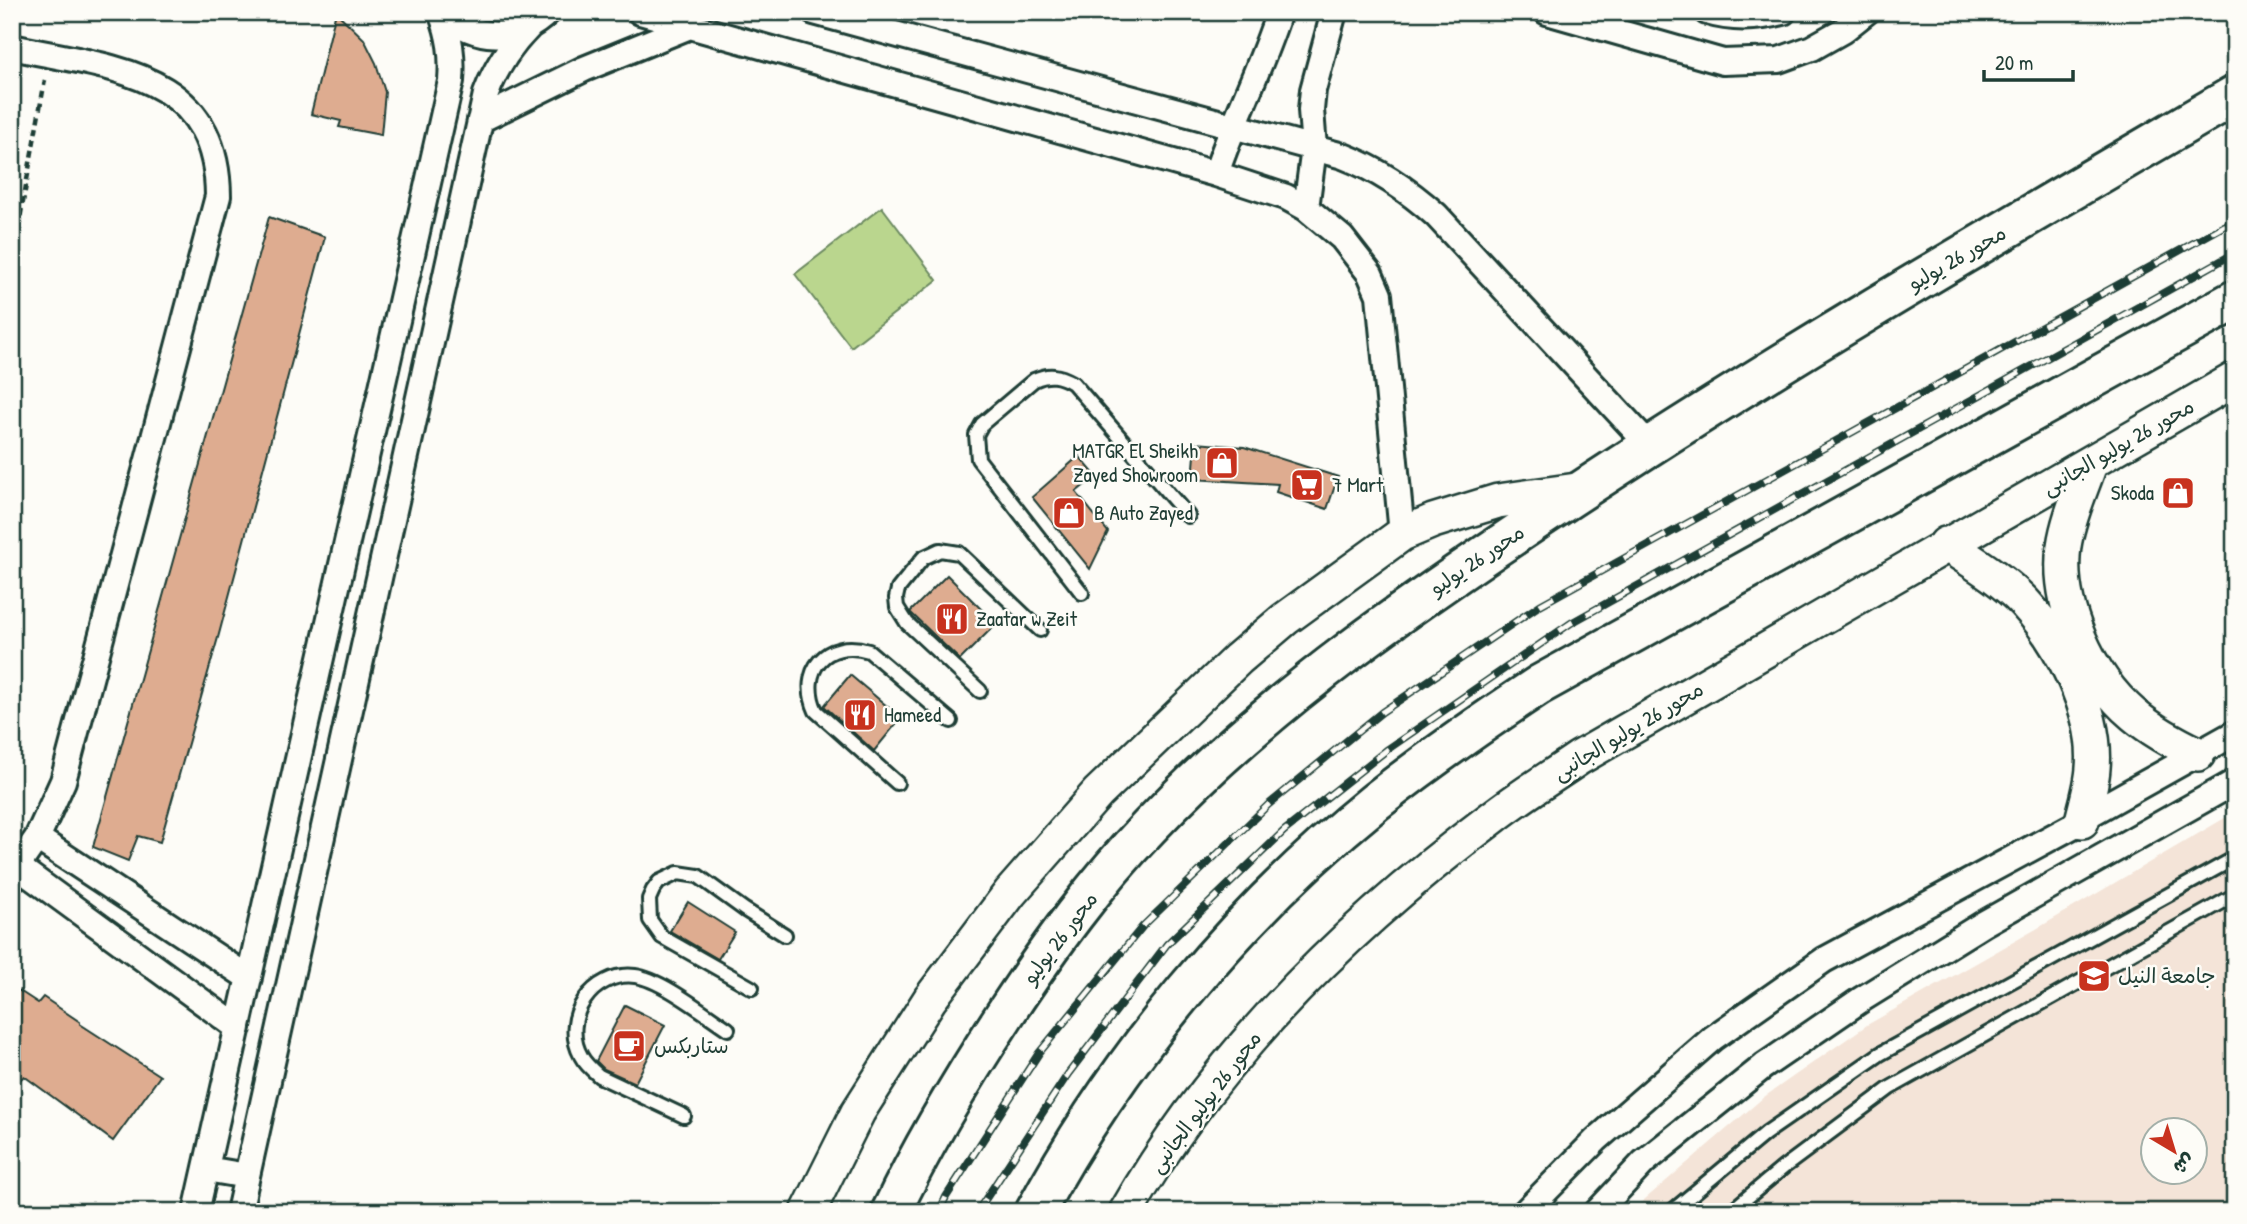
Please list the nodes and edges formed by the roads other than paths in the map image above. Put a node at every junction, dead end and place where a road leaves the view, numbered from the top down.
1 (442, 12) edge
2 (640, 12) edge
3 (814, 12) edge
4 (1279, 12) edge
5 (1334, 12) edge
6 (1547, 12) edge
7 (1707, 12) edge
8 (1783, 12) edge
9 (1866, 12) edge
10 (539, 20) edge
11 (690, 26) junction
12 (12, 47) edge
13 (2235, 94) edge
14 (480, 120) junction
15 (1231, 128) junction
16 (1314, 148) junction
17 (1216, 174) junction
18 (1306, 208) junction
19 (2235, 300) edge
20 (2235, 379) edge
21 (1650, 446) junction
22 (2090, 464) junction
23 (1584, 489) junction
24 (1188, 516) dead end
25 (1402, 534) junction
26 (1946, 544) junction
27 (1082, 593) dead end
28 (1040, 630) dead end
29 (980, 691) dead end
30 (951, 721) dead end
31 (2235, 733) edge
32 (2197, 754) junction
33 (2235, 782) edge
34 (897, 783) dead end
35 (2082, 821) junction
36 (37, 838) junction
37 (2235, 858) edge
38 (15, 871) edge
39 (2235, 895) edge
40 (785, 935) dead end
41 (249, 978) junction
42 (752, 988) dead end
43 (238, 1028) junction
44 (728, 1029) dead end
45 (684, 1116) dead end
46 (206, 1169) junction
47 (247, 1176) junction
48 (196, 1212) edge
49 (239, 1212) edge
50 (807, 1212) edge
51 (891, 1212) edge
52 (1035, 1212) edge
53 (1126, 1212) edge
54 (1525, 1212) edge
55 (1597, 1212) edge
56 (1671, 1212) edge
57 (1730, 1212) edge

1 - 10 street
1 - 41 street
2 - 11 street
3 - 15 street
4 - 15 street
5 - 16 street
6 - 9 street
7 - 8 street
10 - 14 street
11 - 14 street
11 - 17 street
12 - 36 street
13 - 21 highway, محور 26 يوليو
14 - 47 street
15 - 16 street
15 - 17 street
16 - 18 street
16 - 21 street
17 - 18 street
18 - 25 street
19 - 52 highway
20 - 22 main road, محور 26 يوليو الجانبى
21 - 23 highway, محور 26 يوليو
22 - 26 main road, محور 26 يوليو الجانبى
22 - 32 main road
23 - 25 main road
23 - 51 highway, محور 26 يوليو
24 - 27 lane
25 - 50 main road
26 - 35 main road
26 - 53 main road, محور 26 يوليو الجانبى
28 - 29 lane
30 - 34 lane
31 - 32 street
32 - 35 street
33 - 55 street
35 - 54 street
36 - 38 street
36 - 41 street
37 - 56 lane
38 - 43 street
39 - 57 lane
40 - 42 lane
41 - 43 street
43 - 46 street
44 - 45 lane
46 - 47 street
46 - 48 street
47 - 49 street

